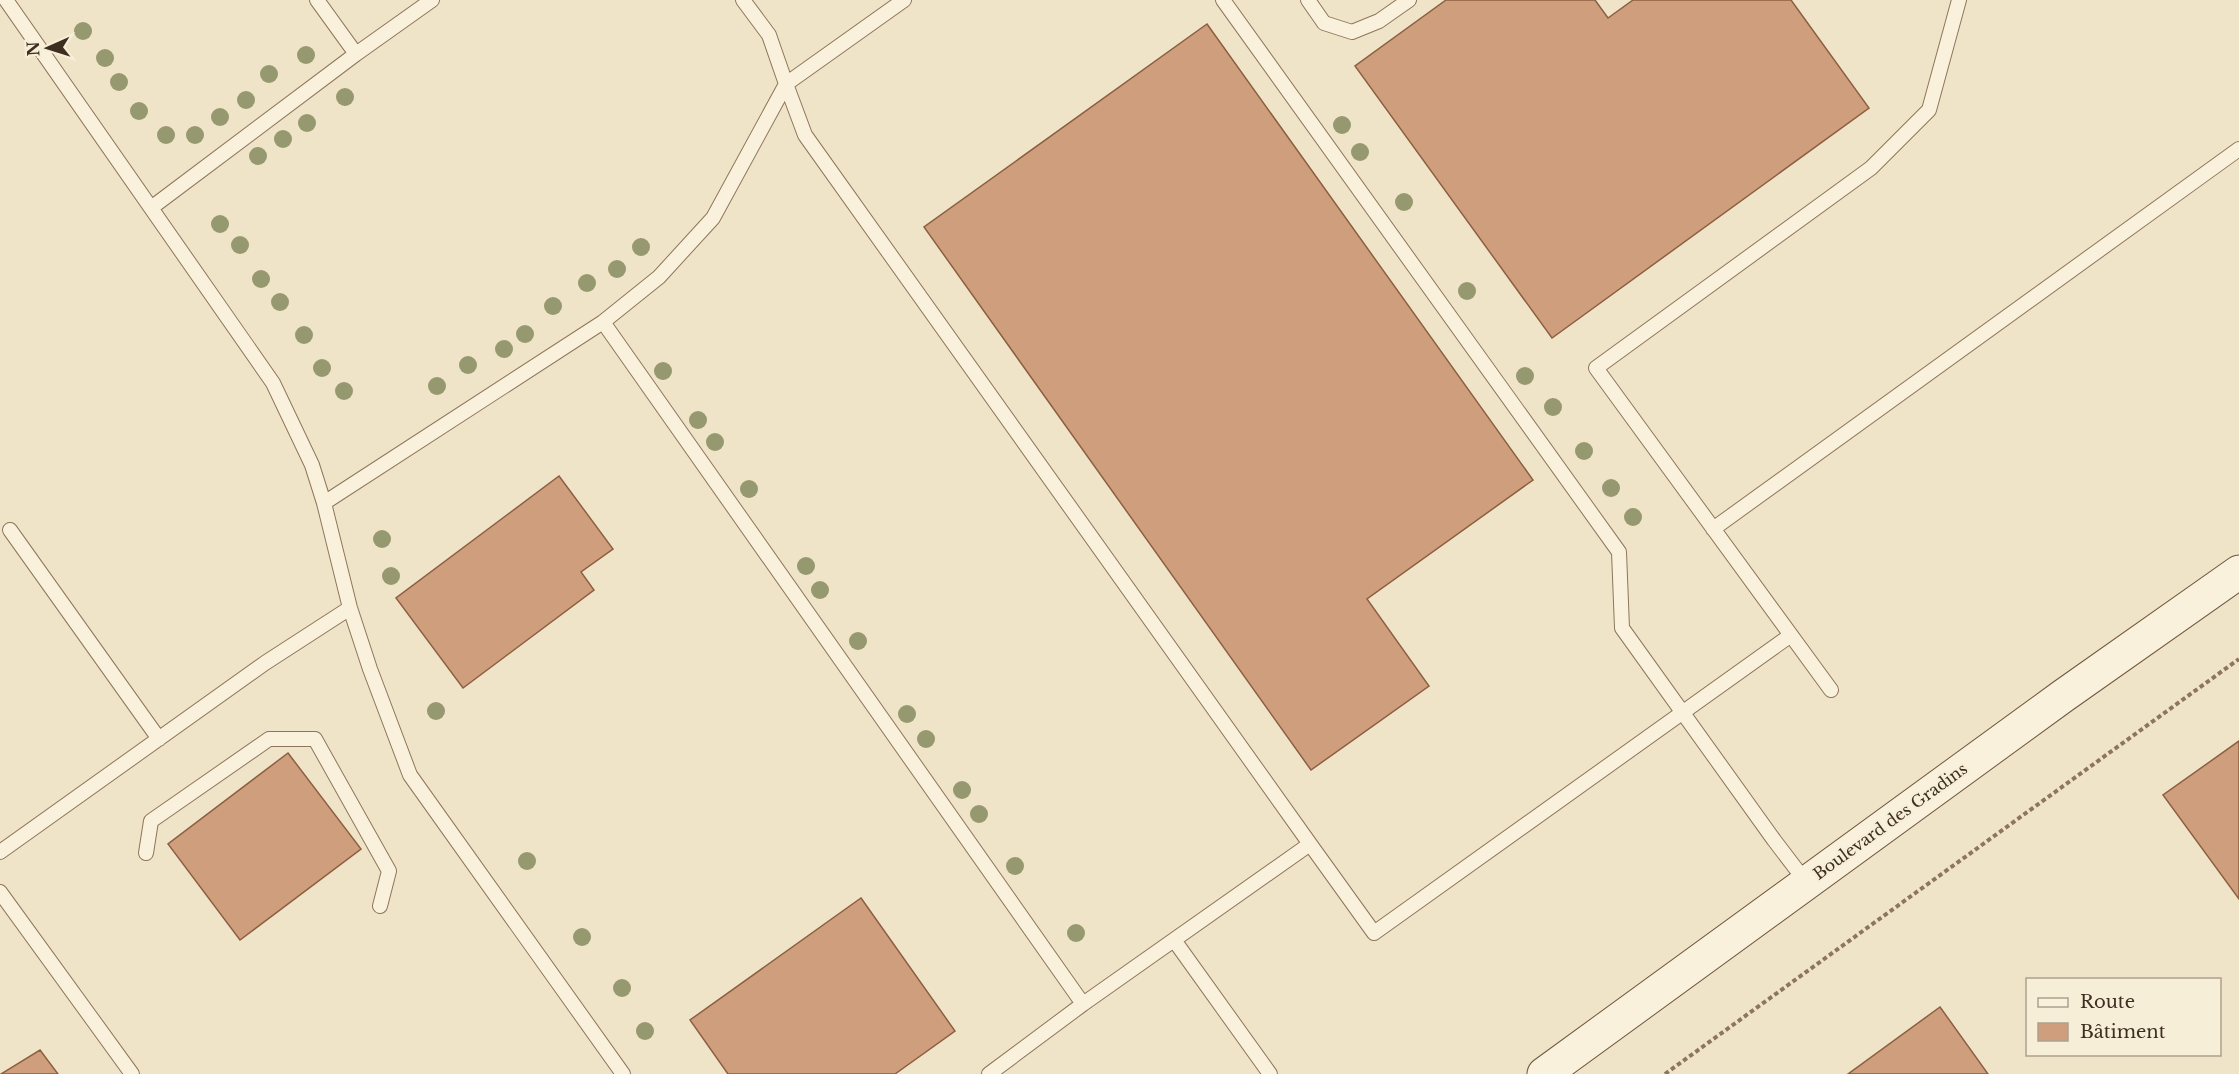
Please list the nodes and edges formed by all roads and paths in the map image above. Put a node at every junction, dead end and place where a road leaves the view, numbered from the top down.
1 (6, 0) edge
2 (318, 0) edge
3 (432, 0) edge
4 (743, 0) edge
5 (904, 0) edge
6 (1223, 0) edge
7 (1308, 0) edge
8 (1408, 0) edge
9 (1959, 0) edge
10 (356, 54) junction
11 (786, 84) junction
12 (2239, 149) edge
13 (151, 208) junction
14 (603, 322) junction
15 (324, 503) junction
16 (1713, 529) junction
17 (10, 530) dead end
18 (2239, 572) edge
19 (350, 608) junction
20 (1791, 635) junction
21 (2239, 659) edge
22 (1831, 690) dead end
23 (1683, 713) junction
24 (159, 739) junction
25 (1310, 844) junction
26 (0, 852) edge
27 (146, 853) dead end
28 (1806, 882) junction
29 (0, 892) edge
30 (380, 906) dead end
31 (1174, 940) junction
32 (1083, 1004) junction
33 (132, 1074) edge
34 (623, 1074) edge
35 (989, 1074) edge
36 (1270, 1074) edge
37 (1544, 1074) edge
38 (1665, 1074) edge

1 - 13 lane
2 - 10 lane
3 - 10 lane
4 - 11 lane
5 - 11 lane
6 - 23 lane
7 - 8 lane
9 - 16 lane
10 - 13 lane
11 - 14 lane
11 - 25 lane
12 - 16 lane
13 - 15 lane
14 - 15 lane
14 - 32 lane
15 - 19 lane
16 - 20 lane
17 - 24 lane
18 - 28 street, Boulevard des Gradins
19 - 24 lane
19 - 34 lane
20 - 22 lane
20 - 23 lane
21 - 38 path
23 - 25 lane
23 - 28 lane
24 - 26 lane
25 - 31 lane
27 - 30 lane
28 - 37 street, Boulevard des Gradins
29 - 33 lane
31 - 32 lane
31 - 36 lane
32 - 35 lane

